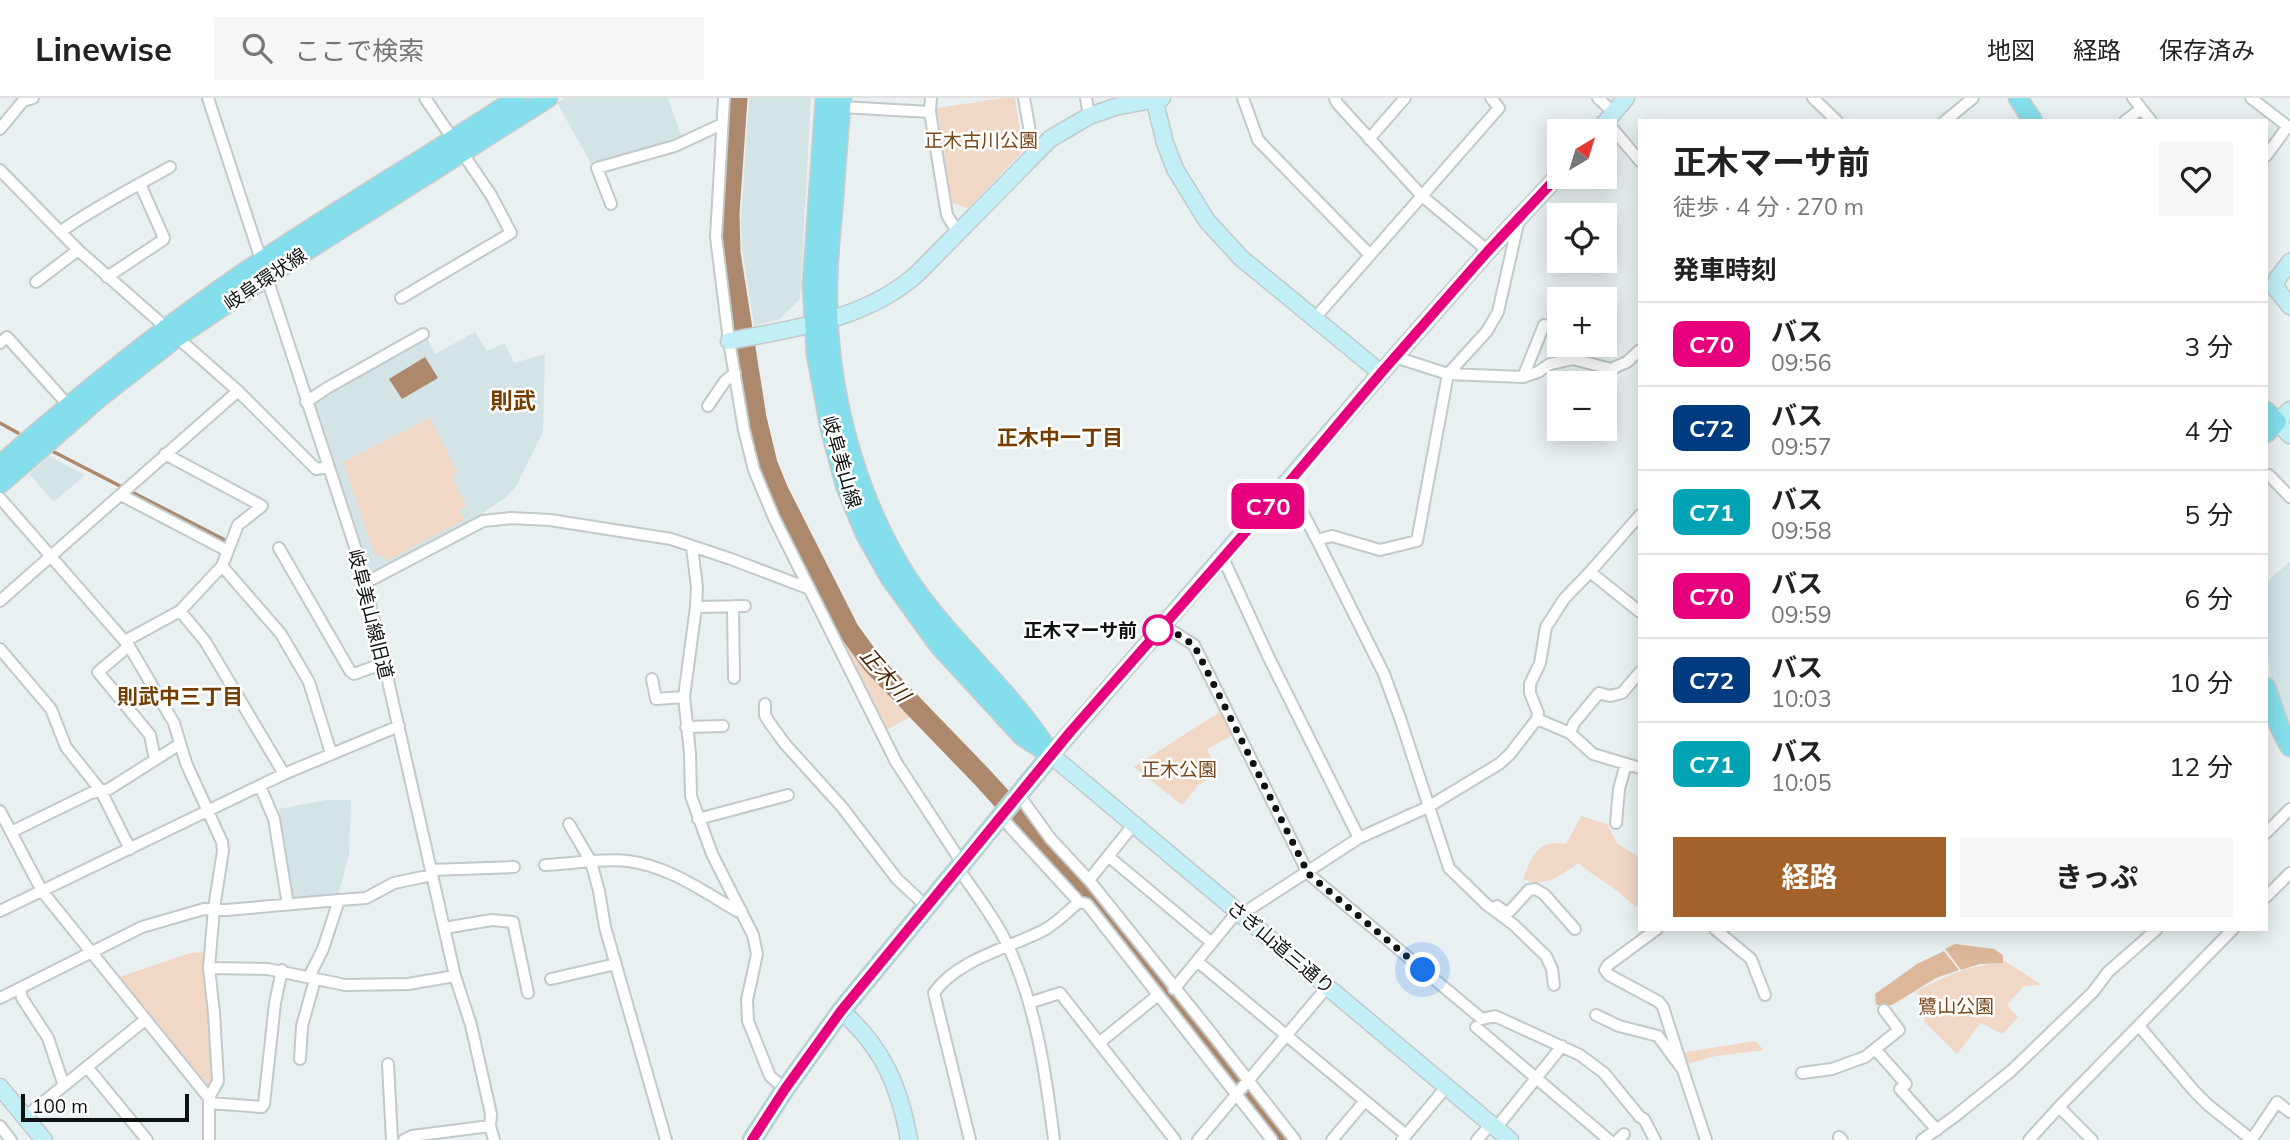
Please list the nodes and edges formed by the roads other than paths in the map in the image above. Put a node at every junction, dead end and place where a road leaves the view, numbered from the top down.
1 (208, 98) edge
2 (425, 98) edge
3 (517, 98) edge
4 (548, 98) edge
5 (724, 98) edge
6 (825, 98) edge
7 (931, 98) edge
8 (1024, 98) edge
9 (1086, 98) edge
10 (1156, 98) edge
11 (1242, 98) edge
12 (1335, 98) edge
13 (1405, 98) edge
14 (1491, 98) edge
15 (1598, 98) edge
16 (1626, 98) edge
17 (1813, 98) edge
18 (1973, 98) edge
19 (2018, 98) edge
20 (2133, 98) edge
21 (2251, 98) edge
22 (25, 99) edge
23 (841, 102) edge
24 (2141, 108) junction
25 (930, 112) junction
26 (1089, 116) junction
27 (1605, 119) edge
28 (1608, 119) edge
29 (1835, 119) edge
30 (1947, 119) edge
31 (2032, 119) edge
32 (2127, 119) edge
33 (2149, 119) edge
34 (722, 124) junction
35 (2289, 127) edge
36 (0, 129) edge
37 (1617, 135) edge
38 (1369, 139) junction
39 (458, 146) junction
40 (2268, 153) edge
41 (1034, 154) junction
42 (1638, 159) edge
43 (170, 167) dead end
44 (0, 170) edge
45 (140, 184) junction
46 (1547, 188) edge
47 (1422, 196) junction
48 (611, 204) dead end
49 (1520, 217) junction
50 (60, 232) junction
51 (958, 233) junction
52 (78, 250) junction
53 (1488, 251) junction
54 (1370, 255) junction
55 (2290, 262) edge
56 (263, 269) junction
57 (107, 276) junction
58 (36, 282) dead end
59 (2271, 283) edge
60 (401, 298) dead end
61 (2290, 306) edge
62 (1314, 319) junction
63 (822, 322) junction
64 (1544, 325) dead end
65 (171, 333) junction
66 (423, 334) dead end
67 (2, 336) edge
68 (739, 339) junction
69 (1638, 352) edge
70 (1395, 358) junction
71 (735, 373) junction
72 (1381, 373) junction
73 (1448, 374) junction
74 (1524, 377) junction
75 (238, 391) junction
76 (306, 402) junction
77 (68, 405) junction
78 (708, 406) dead end
79 (165, 454) junction
80 (0, 465) edge
81 (328, 467) junction
82 (2268, 475) edge
83 (0, 484) edge
84 (1285, 487) junction
85 (125, 491) junction
86 (2290, 497) edge
87 (0, 498) edge
88 (1638, 516) edge
89 (1317, 540) junction
90 (692, 547) junction
91 (279, 548) dead end
92 (228, 551) junction
93 (51, 557) junction
94 (1223, 558) junction
95 (222, 566) junction
96 (1590, 572) junction
97 (365, 583) junction
98 (810, 589) junction
99 (0, 601) edge
100 (696, 607) junction
101 (1638, 610) edge
102 (180, 611) junction
103 (1163, 625) junction
104 (127, 644) junction
105 (0, 649) edge
106 (384, 663) junction
107 (1638, 674) edge
108 (734, 678) dead end
109 (652, 679) dead end
110 (2268, 693) edge
111 (684, 697) junction
112 (765, 704) dead end
113 (1537, 719) junction
114 (398, 726) junction
115 (723, 726) dead end
116 (686, 727) junction
117 (1570, 733) junction
118 (180, 744) junction
119 (2290, 747) edge
120 (331, 753) junction
121 (1051, 755) junction
122 (155, 759) junction
123 (1626, 764) junction
124 (1638, 767) edge
125 (284, 774) junction
126 (260, 786) junction
127 (101, 792) junction
128 (788, 795) dead end
129 (1010, 806) junction
130 (1428, 807) junction
131 (2290, 809) edge
132 (0, 811) edge
133 (209, 811) junction
134 (698, 819) junction
135 (1616, 822) dead end
136 (569, 824) dead end
137 (1134, 824) junction
138 (2268, 831) edge
139 (11, 832) junction
140 (1359, 838) junction
141 (130, 849) junction
142 (1108, 856) junction
143 (591, 862) junction
144 (545, 865) dead end
145 (960, 866) junction
146 (514, 867) dead end
147 (1305, 871) junction
148 (432, 872) junction
149 (2290, 873) edge
150 (1088, 880) junction
151 (42, 891) junction
152 (1476, 894) junction
153 (2268, 895) edge
154 (339, 900) junction
155 (1079, 902) junction
156 (288, 905) junction
157 (926, 906) junction
158 (214, 908) junction
159 (741, 910) junction
160 (0, 911) edge
161 (1240, 913) junction
162 (444, 928) junction
163 (1575, 929) dead end
164 (1654, 931) edge
165 (1717, 931) edge
166 (2155, 931) edge
167 (2231, 931) edge
168 (1212, 943) junction
169 (1007, 945) junction
170 (91, 953) junction
171 (1197, 961) junction
172 (616, 964) junction
173 (209, 968) junction
174 (282, 970) junction
175 (455, 976) junction
176 (311, 977) junction
177 (551, 979) dead end
178 (1554, 985) dead end
179 (1328, 986) junction
180 (20, 988) junction
181 (1174, 989) junction
182 (528, 993) dead end
183 (1158, 995) junction
184 (1765, 995) dead end
185 (0, 998) edge
186 (1029, 1003) junction
187 (1884, 1010) dead end
188 (841, 1011) junction
189 (1596, 1015) dead end
190 (145, 1020) junction
191 (2139, 1026) junction
192 (1476, 1027) dead end
193 (1286, 1037) junction
194 (1099, 1043) junction
195 (1562, 1046) junction
196 (1875, 1049) junction
197 (299, 1059) dead end
198 (388, 1064) dead end
199 (88, 1067) junction
200 (1683, 1070) junction
201 (1802, 1073) dead end
202 (1536, 1079) junction
203 (1248, 1083) junction
204 (64, 1086) junction
205 (1447, 1086) junction
206 (0, 1087) edge
207 (785, 1089) junction
208 (1238, 1095) junction
209 (209, 1100) junction
210 (1364, 1102) junction
211 (2059, 1107) junction
212 (2290, 1112) edge
213 (25, 1117) junction
214 (0, 1126) edge
215 (491, 1126) junction
216 (1494, 1126) junction
217 (1937, 1130) junction
218 (1404, 1138) edge
219 (11, 1140) edge
220 (43, 1140) edge
221 (147, 1140) edge
222 (209, 1140) edge
223 (392, 1140) edge
224 (404, 1140) edge
225 (494, 1140) edge
226 (666, 1140) edge
227 (752, 1140) edge
228 (909, 1140) edge
229 (970, 1140) edge
230 (1054, 1140) edge
231 (1175, 1140) edge
232 (1198, 1140) edge
233 (1272, 1140) edge
234 (1295, 1140) edge
235 (1332, 1140) edge
236 (1478, 1140) edge
237 (1510, 1140) edge
238 (1608, 1140) edge
239 (1655, 1140) edge
240 (1706, 1140) edge
241 (1922, 1140) edge
242 (2029, 1140) edge
243 (2092, 1140) edge
244 (2252, 1140) edge

1 - 56 street, 岐阜美山線旧道
2 - 39 street
3 - 39 main road, 岐阜環状線
4 - 39 main road, 岐阜環状線
5 - 34 street
6 - 63 main road, 岐阜美山線
7 - 25 street
8 - 41 street
9 - 26 street
10 - 26 street
10 - 62 street
11 - 54 street
12 - 38 street
13 - 38 street
14 - 47 street
15 - 27 street
16 - 28 street
17 - 29 street
18 - 30 street
19 - 31 main road
20 - 24 street
21 - 35 street
22 - 36 street
23 - 25 street
23 - 63 main road, 岐阜美山線
24 - 32 street
24 - 33 street
25 - 51 street
26 - 41 street
34 - 48 street
34 - 68 street
35 - 40 street
37 - 42 street
38 - 47 street
39 - 56 main road, 岐阜環状線
39 - 60 street
41 - 51 street
43 - 45 street
44 - 50 street
45 - 50 street
45 - 57 street
46 - 49 street
47 - 53 street
47 - 54 street
49 - 53 street
49 - 73 street
50 - 52 street
51 - 63 street
52 - 57 street
52 - 58 street
53 - 70 street
54 - 62 street
55 - 59 street
56 - 65 main road, 岐阜環状線
56 - 76 street, 岐阜美山線旧道
57 - 65 street
59 - 61 street
62 - 72 street
63 - 68 street
63 - 121 main road, 岐阜美山線
64 - 74 street
65 - 75 street
65 - 77 main road, 岐阜環状線
65 - 83 main road, 岐阜環状線
66 - 76 street
67 - 77 street
68 - 71 street
69 - 74 street
70 - 72 street
70 - 73 street
71 - 78 street
71 - 98 street
72 - 84 street
73 - 74 street
73 - 89 street
75 - 79 street
75 - 81 street
76 - 81 street, 岐阜美山線旧道
77 - 80 main road, 岐阜環状線
79 - 85 street
79 - 92 street
81 - 97 street, 岐阜美山線旧道
82 - 86 street
84 - 89 street
84 - 94 street
85 - 92 street
85 - 93 street
87 - 93 street
88 - 96 street
89 - 130 street
90 - 97 street
90 - 98 street
90 - 100 street
91 - 106 street
92 - 95 street
93 - 99 street
93 - 104 street
94 - 103 street
94 - 140 street
95 - 102 street
95 - 120 street
96 - 101 street
96 - 113 street
97 - 106 street, 岐阜美山線旧道
98 - 145 street
100 - 108 street
100 - 111 street
102 - 104 street
102 - 125 street
103 - 121 street
103 - 147 street
104 - 118 street
104 - 122 street
105 - 127 street
106 - 114 street, 岐阜美山線旧道
107 - 117 street
109 - 111 street
110 - 119 main road
111 - 116 street
112 - 157 street
113 - 117 street
113 - 130 street
114 - 120 street
114 - 148 street, 岐阜美山線旧道
115 - 116 street
116 - 134 street
117 - 123 street
118 - 122 street
118 - 133 street
120 - 125 street
121 - 129 main road
121 - 137 street, さぎ山道三通り
122 - 127 street
123 - 124 street
123 - 135 street
125 - 126 street
126 - 133 street
126 - 156 street
127 - 139 street
127 - 141 street
128 - 134 street
129 - 145 main road
129 - 150 street
129 - 155 street
130 - 140 street
130 - 152 street
131 - 138 street
132 - 139 street
133 - 141 street
133 - 158 street
134 - 159 street
136 - 143 street
137 - 142 street
137 - 161 street, さぎ山道三通り
139 - 151 street
140 - 147 street
141 - 151 street
142 - 150 street
142 - 168 street
143 - 144 street
143 - 159 street
143 - 172 street
145 - 157 main road
145 - 169 street
146 - 148 street
147 - 161 street
147 - 195 street
148 - 154 street
148 - 162 street, 岐阜美山線旧道
149 - 153 street
150 - 181 street
151 - 160 street
151 - 170 street
152 - 163 street
152 - 178 street
154 - 156 street
154 - 176 street
155 - 169 street
155 - 183 street
156 - 158 street
157 - 188 main road
158 - 170 street
158 - 173 street
159 - 207 street
161 - 168 street
161 - 179 street, さぎ山道三通り
162 - 175 street, 岐阜美山線旧道
162 - 182 street
164 - 200 street
165 - 184 street
166 - 217 street
167 - 191 street
168 - 171 street
169 - 186 street
169 - 229 street
170 - 180 street
170 - 190 street
171 - 181 street
171 - 193 street
172 - 177 street
172 - 226 street
173 - 174 street
173 - 209 street
174 - 176 street
174 - 209 street
175 - 176 street
175 - 215 street, 岐阜美山線旧道
176 - 197 street
179 - 193 street
179 - 205 street, さぎ山道三通り
180 - 185 street
180 - 204 street
181 - 203 street
183 - 194 street
183 - 208 street
186 - 194 street
186 - 230 street
187 - 196 street
188 - 207 main road
188 - 228 street
189 - 200 street
190 - 199 street
190 - 209 street
191 - 211 street
191 - 244 street
192 - 202 street
193 - 203 street
193 - 210 street
194 - 231 street
195 - 202 street
195 - 239 street
196 - 201 street
196 - 217 street
198 - 223 street
199 - 204 street
199 - 221 street
200 - 240 street
202 - 216 street
202 - 238 street
203 - 208 street
203 - 234 street
204 - 213 street
205 - 216 street, さぎ山道三通り
205 - 218 street
206 - 213 street
207 - 227 main road
208 - 232 street
208 - 233 street
209 - 222 street
210 - 218 street
210 - 235 street
211 - 242 street
211 - 243 street
212 - 244 street
213 - 220 street
214 - 219 street
215 - 224 street
215 - 225 street, 岐阜美山線旧道
216 - 236 street
216 - 237 street, さぎ山道三通り
217 - 241 street

